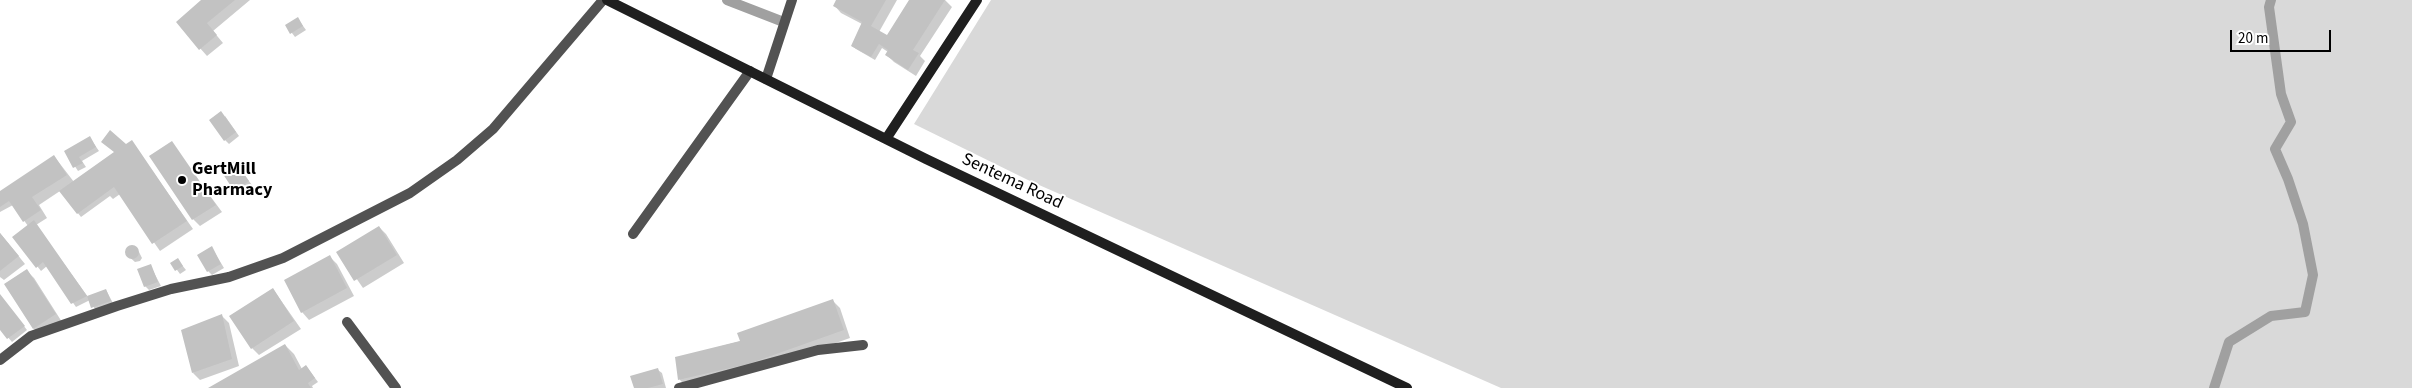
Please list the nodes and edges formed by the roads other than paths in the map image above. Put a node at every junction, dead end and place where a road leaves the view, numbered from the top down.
1 (605, 0) edge
2 (792, 0) edge
3 (977, 0) edge
4 (750, 71) junction
5 (766, 79) junction
6 (886, 139) junction
7 (633, 234) dead end
8 (347, 322) dead end
9 (863, 345) dead end
10 (0, 360) edge
11 (396, 388) edge
12 (679, 388) edge
13 (1407, 388) edge

1 - 4 main road, Sentema Road
1 - 10 street
2 - 5 street
3 - 6 main road
4 - 5 main road, Sentema Road
4 - 7 street
5 - 6 main road, Sentema Road
6 - 13 main road, Sentema Road
8 - 11 street
9 - 12 street

